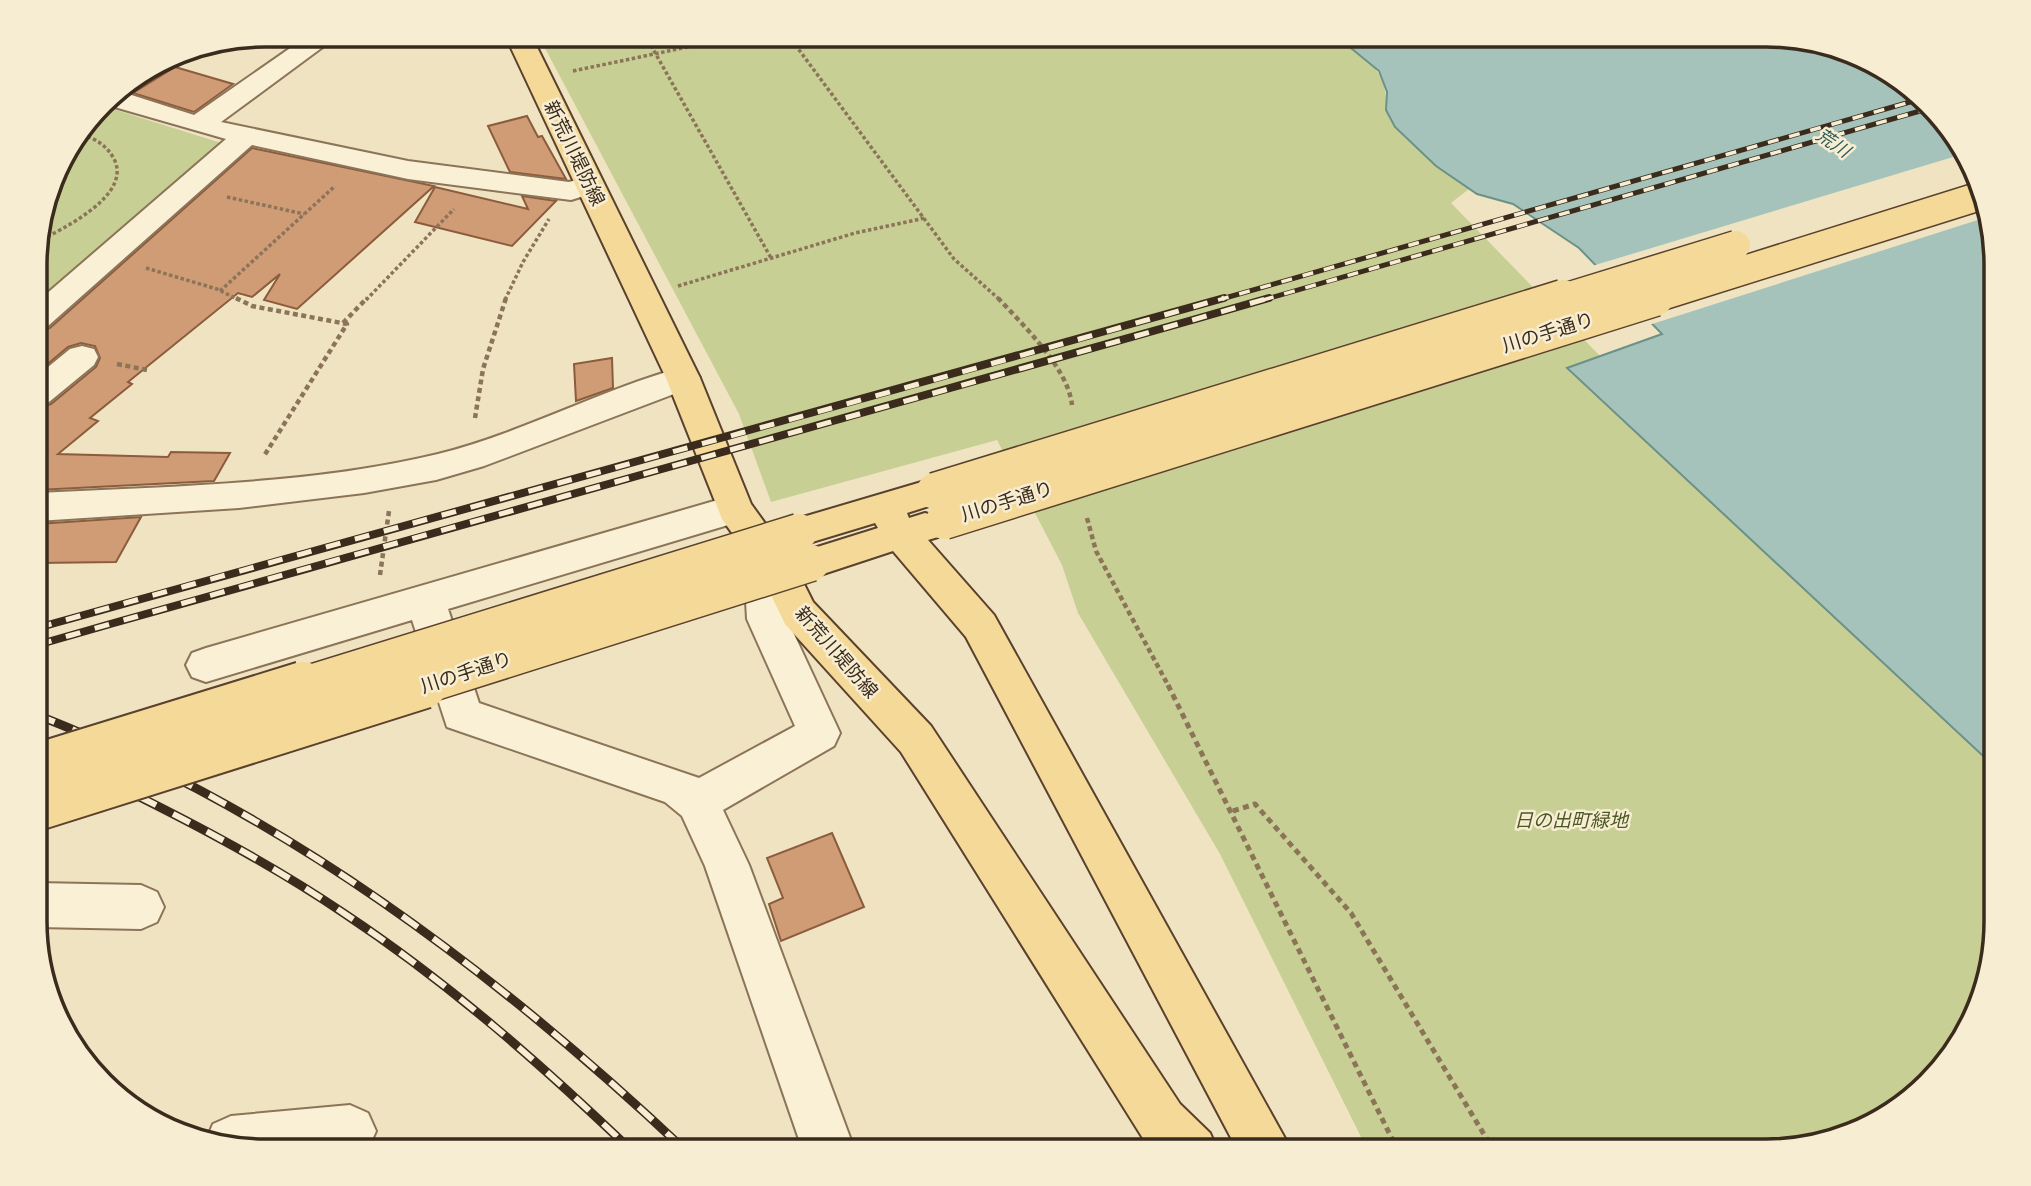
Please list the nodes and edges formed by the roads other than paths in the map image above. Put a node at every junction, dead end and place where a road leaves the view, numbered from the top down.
1 (524, 47) edge
2 (308, 48) edge
3 (122, 101) edge
4 (198, 125) junction
5 (246, 136) junction
6 (1963, 175) edge
7 (581, 188) junction
8 (1973, 198) edge
9 (47, 310) edge
10 (82, 357) dead end
11 (682, 378) junction
12 (47, 386) edge
13 (47, 506) edge
14 (939, 506) junction
15 (735, 509) junction
16 (892, 520) junction
17 (795, 553) junction
18 (426, 602) junction
19 (206, 665) dead end
20 (47, 763) edge
21 (697, 802) junction
22 (47, 804) edge
23 (47, 905) edge
24 (141, 907) dead end
25 (350, 1131) dead end
26 (1179, 1138) edge
27 (1259, 1138) edge
28 (264, 1139) edge
29 (826, 1139) edge

1 - 7 main road, 新荒川堤防線
2 - 4 street
3 - 4 street
4 - 5 street
5 - 7 street
5 - 9 street
6 - 14 main road, 川の手通り, bridge
7 - 11 main road, 新荒川堤防線
8 - 14 main road, 川の手通り, bridge
10 - 12 street
11 - 13 street
11 - 15 main road, 新荒川堤防線
14 - 16 main road, 川の手通り
15 - 17 main road, 新荒川堤防線
15 - 18 street
16 - 17 main road, 川の手通り
16 - 27 main road
17 - 20 main road, 川の手通り, bridge
17 - 21 street
17 - 22 main road, 川の手通り, bridge
17 - 26 main road, 新荒川堤防線
18 - 19 street
18 - 21 street
21 - 29 street
23 - 24 street
25 - 28 street

